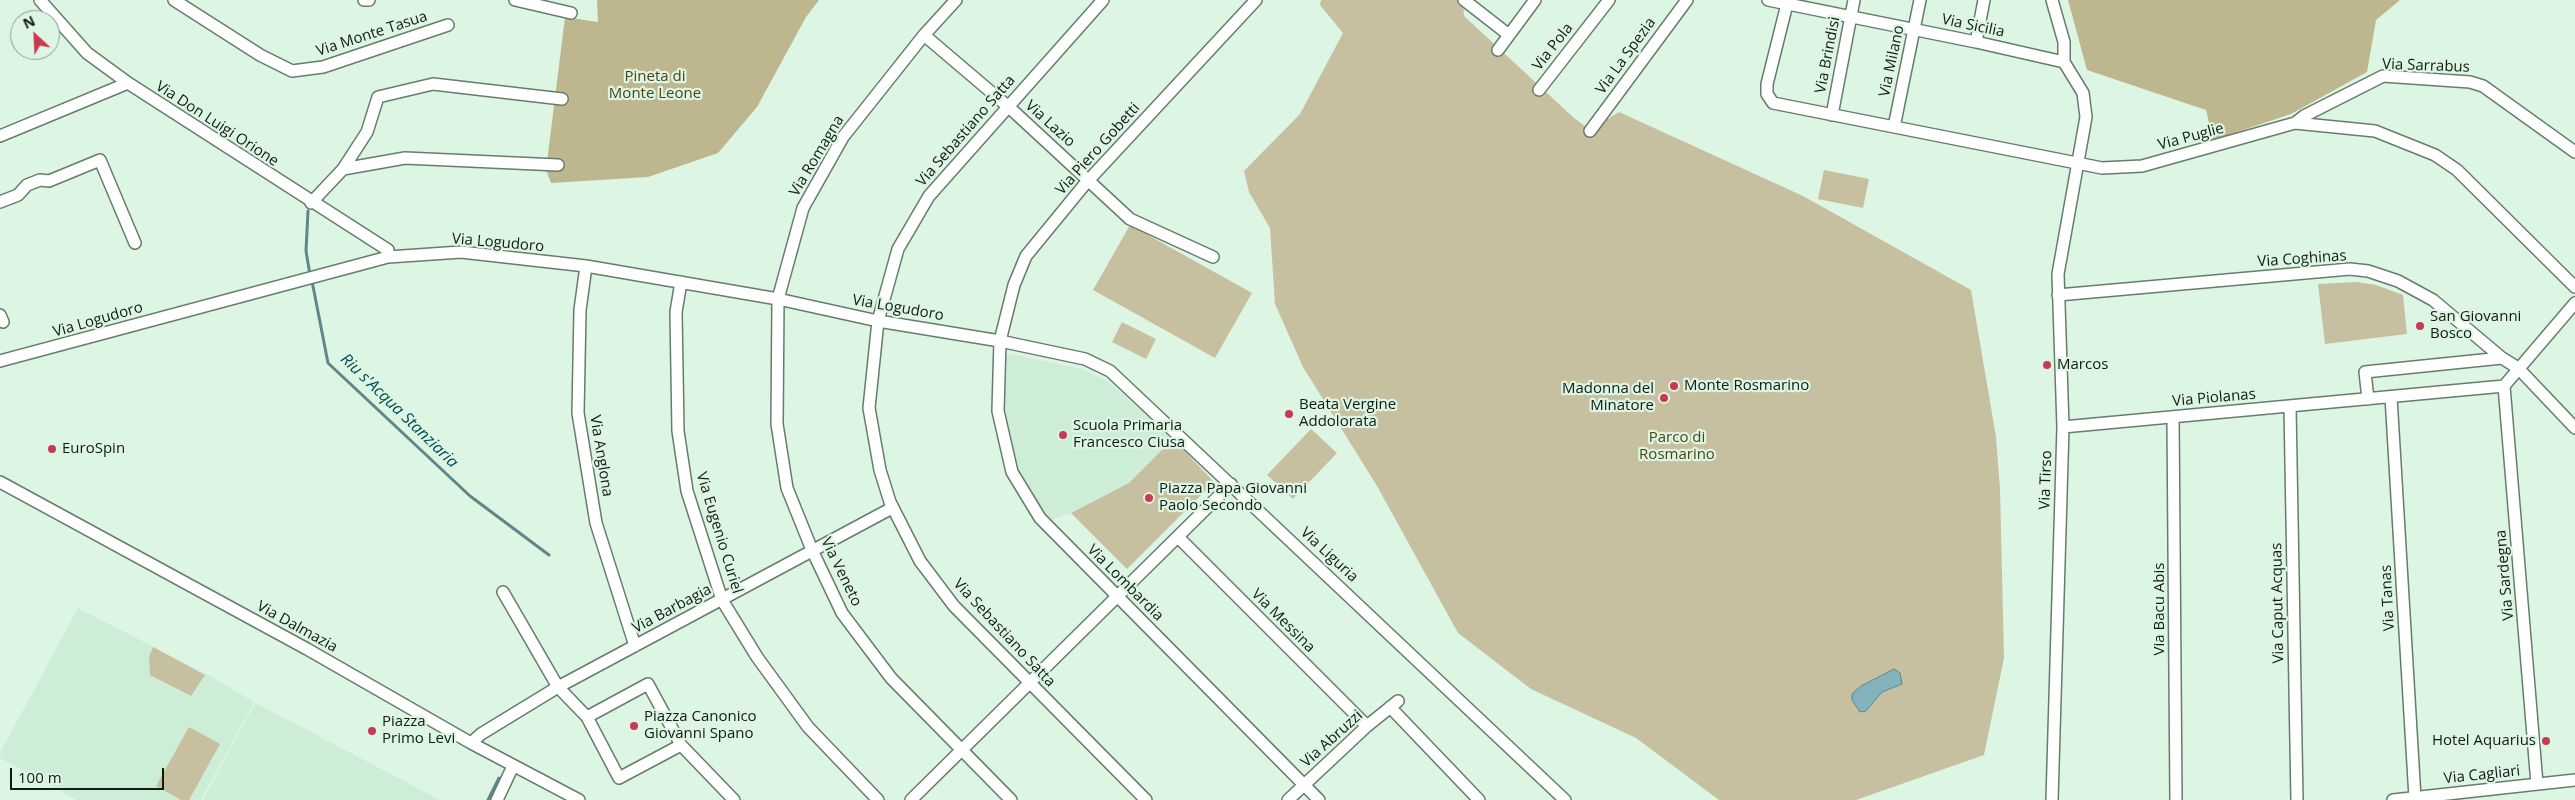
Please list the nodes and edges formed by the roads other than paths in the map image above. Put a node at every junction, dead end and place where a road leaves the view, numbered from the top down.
1 (40, 0) edge
2 (174, 0) edge
3 (364, 0) edge
4 (369, 0) edge
5 (515, 0) edge
6 (956, 0) edge
7 (1103, 0) edge
8 (1256, 0) edge
9 (1464, 0) edge
10 (1535, 0) edge
11 (1609, 0) edge
12 (1687, 0) edge
13 (1768, 0) edge
14 (1854, 0) edge
15 (1920, 0) edge
16 (1984, 0) edge
17 (2052, 0) edge
18 (1788, 2) edge
19 (572, 13) dead end
20 (1851, 16) junction
21 (448, 25) dead end
22 (1914, 30) junction
23 (924, 35) junction
24 (1509, 35) junction
25 (1976, 42) junction
26 (1498, 50) dead end
27 (2064, 62) junction
28 (128, 83) junction
29 (1539, 90) dead end
30 (562, 99) dead end
31 (1008, 106) junction
32 (1832, 115) junction
33 (2295, 123) junction
34 (1894, 128) junction
35 (1590, 131) dead end
36 (0, 136) edge
37 (2575, 152) edge
38 (2077, 164) junction
39 (558, 165) dead end
40 (344, 169) junction
41 (1089, 180) junction
42 (0, 202) edge
43 (311, 203) junction
44 (135, 243) dead end
45 (388, 257) junction
46 (1213, 257) dead end
47 (586, 266) junction
48 (681, 282) junction
49 (2575, 287) edge
50 (2058, 295) junction
51 (778, 299) junction
52 (2575, 303) edge
53 (878, 321) junction
54 (1000, 341) junction
55 (2502, 358) junction
56 (0, 362) edge
57 (2518, 368) junction
58 (2504, 386) junction
59 (2391, 397) junction
60 (2368, 399) junction
61 (2290, 406) junction
62 (2174, 417) junction
63 (2063, 427) junction
64 (2575, 428) edge
65 (0, 482) edge
66 (1231, 484) junction
67 (892, 508) junction
68 (1178, 537) junction
69 (812, 550) junction
70 (503, 592) dead end
71 (1117, 597) junction
72 (722, 600) junction
73 (635, 646) junction
74 (1030, 682) junction
75 (558, 687) junction
76 (587, 717) junction
77 (1367, 726) junction
78 (471, 743) junction
79 (681, 745) junction
80 (962, 750) junction
81 (513, 766) junction
82 (2575, 780) edge
83 (2537, 784) junction
84 (1304, 785) junction
85 (2500, 794) edge
86 (2415, 798) junction
87 (497, 800) edge
88 (579, 800) edge
89 (734, 800) edge
90 (878, 800) edge
91 (911, 800) edge
92 (1011, 800) edge
93 (1146, 800) edge
94 (1288, 800) edge
95 (1319, 800) edge
96 (1479, 800) edge
97 (1565, 800) edge
98 (2052, 800) edge
99 (2176, 800) edge
100 (2297, 800) edge
101 (2393, 800) edge

1 - 28 street, Via Don Luigi Orione
2 - 21 street, Via Monte Tasua
3 - 4 street
5 - 19 street
6 - 23 street, Via Romagna
7 - 31 street, Via Sebastiano Satta
8 - 41 street, Via Piero Gobetti
9 - 24 street
10 - 24 street
11 - 29 street, Via Pola
12 - 35 street, Via La Spezia
13 - 18 street, Via Sicilia
14 - 20 street, Via Brindisi
15 - 22 street, Via Milano
16 - 25 street
17 - 27 street
18 - 20 street, Via Sicilia
18 - 32 street, Via Puglie
20 - 22 street, Via Sicilia
20 - 32 street, Via Brindisi
22 - 25 street, Via Sicilia
22 - 34 street, Via Milano
23 - 31 street, Via Lazio
23 - 51 street, Via Romagna
24 - 26 street
25 - 27 street, Via Sicilia
27 - 38 street
28 - 36 street
28 - 43 street, Via Don Luigi Orione
30 - 40 street
31 - 41 street, Via Lazio
31 - 53 street, Via Sebastiano Satta
32 - 34 street, Via Puglie
33 - 37 street, Via Sarrabus
33 - 38 street, Via Puglie
33 - 49 street, Via Puglie
34 - 38 street, Via Puglie
38 - 50 street, Via Tirso
39 - 40 street
40 - 43 street
41 - 46 street, Via Lazio
41 - 54 street, Via Piero Gobetti
42 - 44 street
43 - 45 street, Via Don Luigi Orione
45 - 47 street, Via Logudoro
45 - 56 street, Via Logudoro
47 - 48 street, Via Logudoro
47 - 73 street, Via Anglona
48 - 51 street, Via Logudoro
48 - 72 street, Via Eugenio Curiel
50 - 55 street, Via Coghinas
50 - 63 street, Via Tirso
51 - 53 street, Via Logudoro
51 - 69 street, Via Veneto
52 - 57 street
53 - 54 street, Via Logudoro
53 - 67 street, Via Sebastiano Satta
54 - 66 street, Via Liguria
54 - 71 street, Via Lombardia
55 - 57 street, Via Coghinas
55 - 60 street
57 - 58 street
57 - 64 street, Via Coghinas
58 - 59 street, Via Piolanas
58 - 83 street, Via Sardegna
59 - 60 street, Via Piolanas
59 - 86 street, Via Tanas
60 - 61 street, Via Piolanas
61 - 62 street, Via Piolanas
61 - 100 street, Via Caput Acquas
62 - 63 street, Via Piolanas
62 - 99 street, Via Bacu Abis
63 - 98 street, Via Tirso
65 - 78 street, Via Dalmazia
66 - 68 street
66 - 97 street, Via Liguria
67 - 69 street, Via Barbagia
67 - 74 street, Via Sebastiano Satta
68 - 71 street
68 - 77 street, Via Messina
69 - 72 street, Via Barbagia
69 - 80 street, Via Veneto
70 - 75 street
71 - 74 street
71 - 84 street, Via Lombardia
72 - 73 street, Via Barbagia
72 - 90 street, Via Eugenio Curiel
73 - 75 street, Via Barbagia
74 - 80 street
74 - 93 street, Via Sebastiano Satta
75 - 76 street
75 - 78 street, Via Barbagia
76 - 79 street
76 - 79 street
77 - 84 street, Via Abruzzi
77 - 96 street, Via Abruzzi
78 - 81 street, Via Dalmazia
79 - 89 street
80 - 91 street
80 - 92 street, Via Veneto
81 - 87 street
81 - 88 street, Via Dalmazia
82 - 83 street, Via Cagliari
83 - 85 street, Via Cagliari
84 - 94 street, Via Abruzzi
84 - 95 street, Via Lombardia
85 - 86 street, Via Cagliari
86 - 101 street, Via Cagliari

